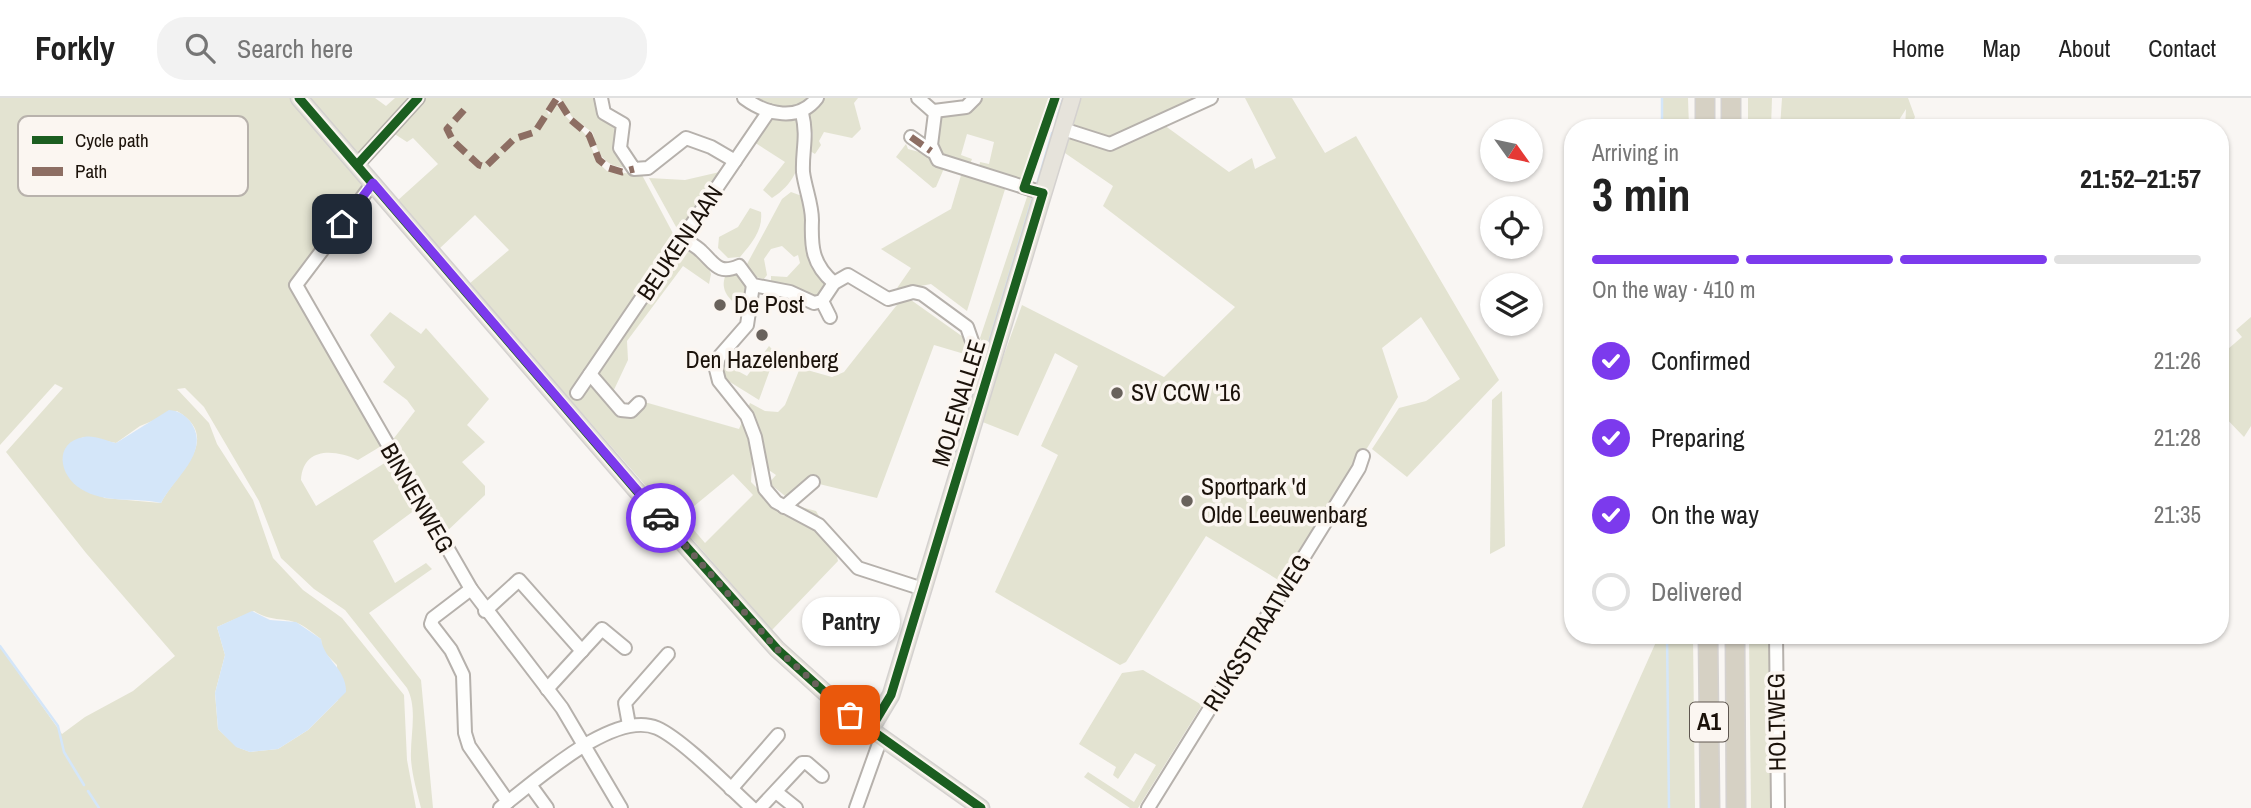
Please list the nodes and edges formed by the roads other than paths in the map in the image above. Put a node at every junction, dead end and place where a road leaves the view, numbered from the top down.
1 (299, 98) edge
2 (418, 98) edge
3 (601, 98) edge
4 (744, 98) edge
5 (817, 98) edge
6 (918, 98) edge
7 (975, 98) edge
8 (1072, 98) edge
9 (1211, 98) edge
10 (1705, 98) edge
11 (1731, 98) edge
12 (933, 110) junction
13 (769, 111) junction
14 (802, 113) junction
15 (1705, 119) edge
16 (1731, 119) edge
17 (1063, 130) junction
18 (911, 137) dead end
19 (932, 150) junction
20 (735, 161) junction
21 (357, 165) junction
22 (373, 183) junction
23 (1043, 194) junction
24 (682, 238) junction
25 (834, 283) junction
26 (753, 285) junction
27 (773, 290) junction
28 (822, 301) junction
29 (752, 307) junction
30 (830, 317) dead end
31 (993, 360) junction
32 (590, 374) junction
33 (577, 393) dead end
34 (639, 403) dead end
35 (1363, 456) dead end
36 (813, 482) dead end
37 (784, 507) junction
38 (471, 589) junction
39 (923, 589) junction
40 (485, 611) junction
41 (1708, 644) edge
42 (1735, 644) edge
43 (1776, 644) edge
44 (625, 648) dead end
45 (582, 651) junction
46 (668, 654) dead end
47 (547, 689) junction
48 (628, 725) junction
49 (875, 734) junction
50 (778, 735) dead end
51 (586, 745) junction
52 (822, 776) dead end
53 (531, 786) junction
54 (731, 789) junction
55 (776, 792) junction
56 (504, 805) edge
57 (547, 808) edge
58 (621, 808) edge
59 (752, 808) edge
60 (760, 808) edge
61 (796, 808) edge
62 (856, 808) edge
63 (981, 808) edge
64 (1148, 808) edge
65 (1710, 808) edge
66 (1736, 808) edge
67 (1777, 808) edge

1 - 21 main road
2 - 21 street
3 - 20 street
4 - 13 street
5 - 14 street
6 - 12 street
7 - 12 street
8 - 17 main road, MOLENALLEE
9 - 17 street
10 - 15 highway
11 - 16 highway
12 - 19 street
13 - 14 street
13 - 20 street, BEUKENLAAN
14 - 25 street
17 - 23 main road, MOLENALLEE
18 - 19 street
19 - 23 street
20 - 24 street, BEUKENLAAN
21 - 22 main road
22 - 38 street, BINNENWEG
22 - 49 main road
23 - 31 main road, MOLENALLEE
24 - 26 street
24 - 32 street, BEUKENLAAN
25 - 28 street
25 - 31 street
26 - 27 street
26 - 29 street
27 - 28 street
27 - 29 street
28 - 30 street
29 - 37 street
31 - 39 main road, MOLENALLEE
32 - 33 street, BEUKENLAAN
32 - 34 street
35 - 64 street, RIJKSSTRAATWEG
36 - 37 street
37 - 39 street
38 - 40 street, BINNENWEG
38 - 56 street
39 - 49 main road, MOLENALLEE
40 - 45 street
40 - 47 street, BINNENWEG
41 - 65 highway, A1
42 - 66 highway, A1
43 - 67 street, HOLTWEG
44 - 45 street
45 - 47 street
46 - 48 street
47 - 51 street, BINNENWEG
48 - 51 street
48 - 54 street
49 - 62 street
49 - 63 main road
50 - 54 street
51 - 53 street
51 - 58 street, BINNENWEG
52 - 55 street
53 - 56 street
53 - 57 street
54 - 59 street
55 - 60 street
55 - 61 street

